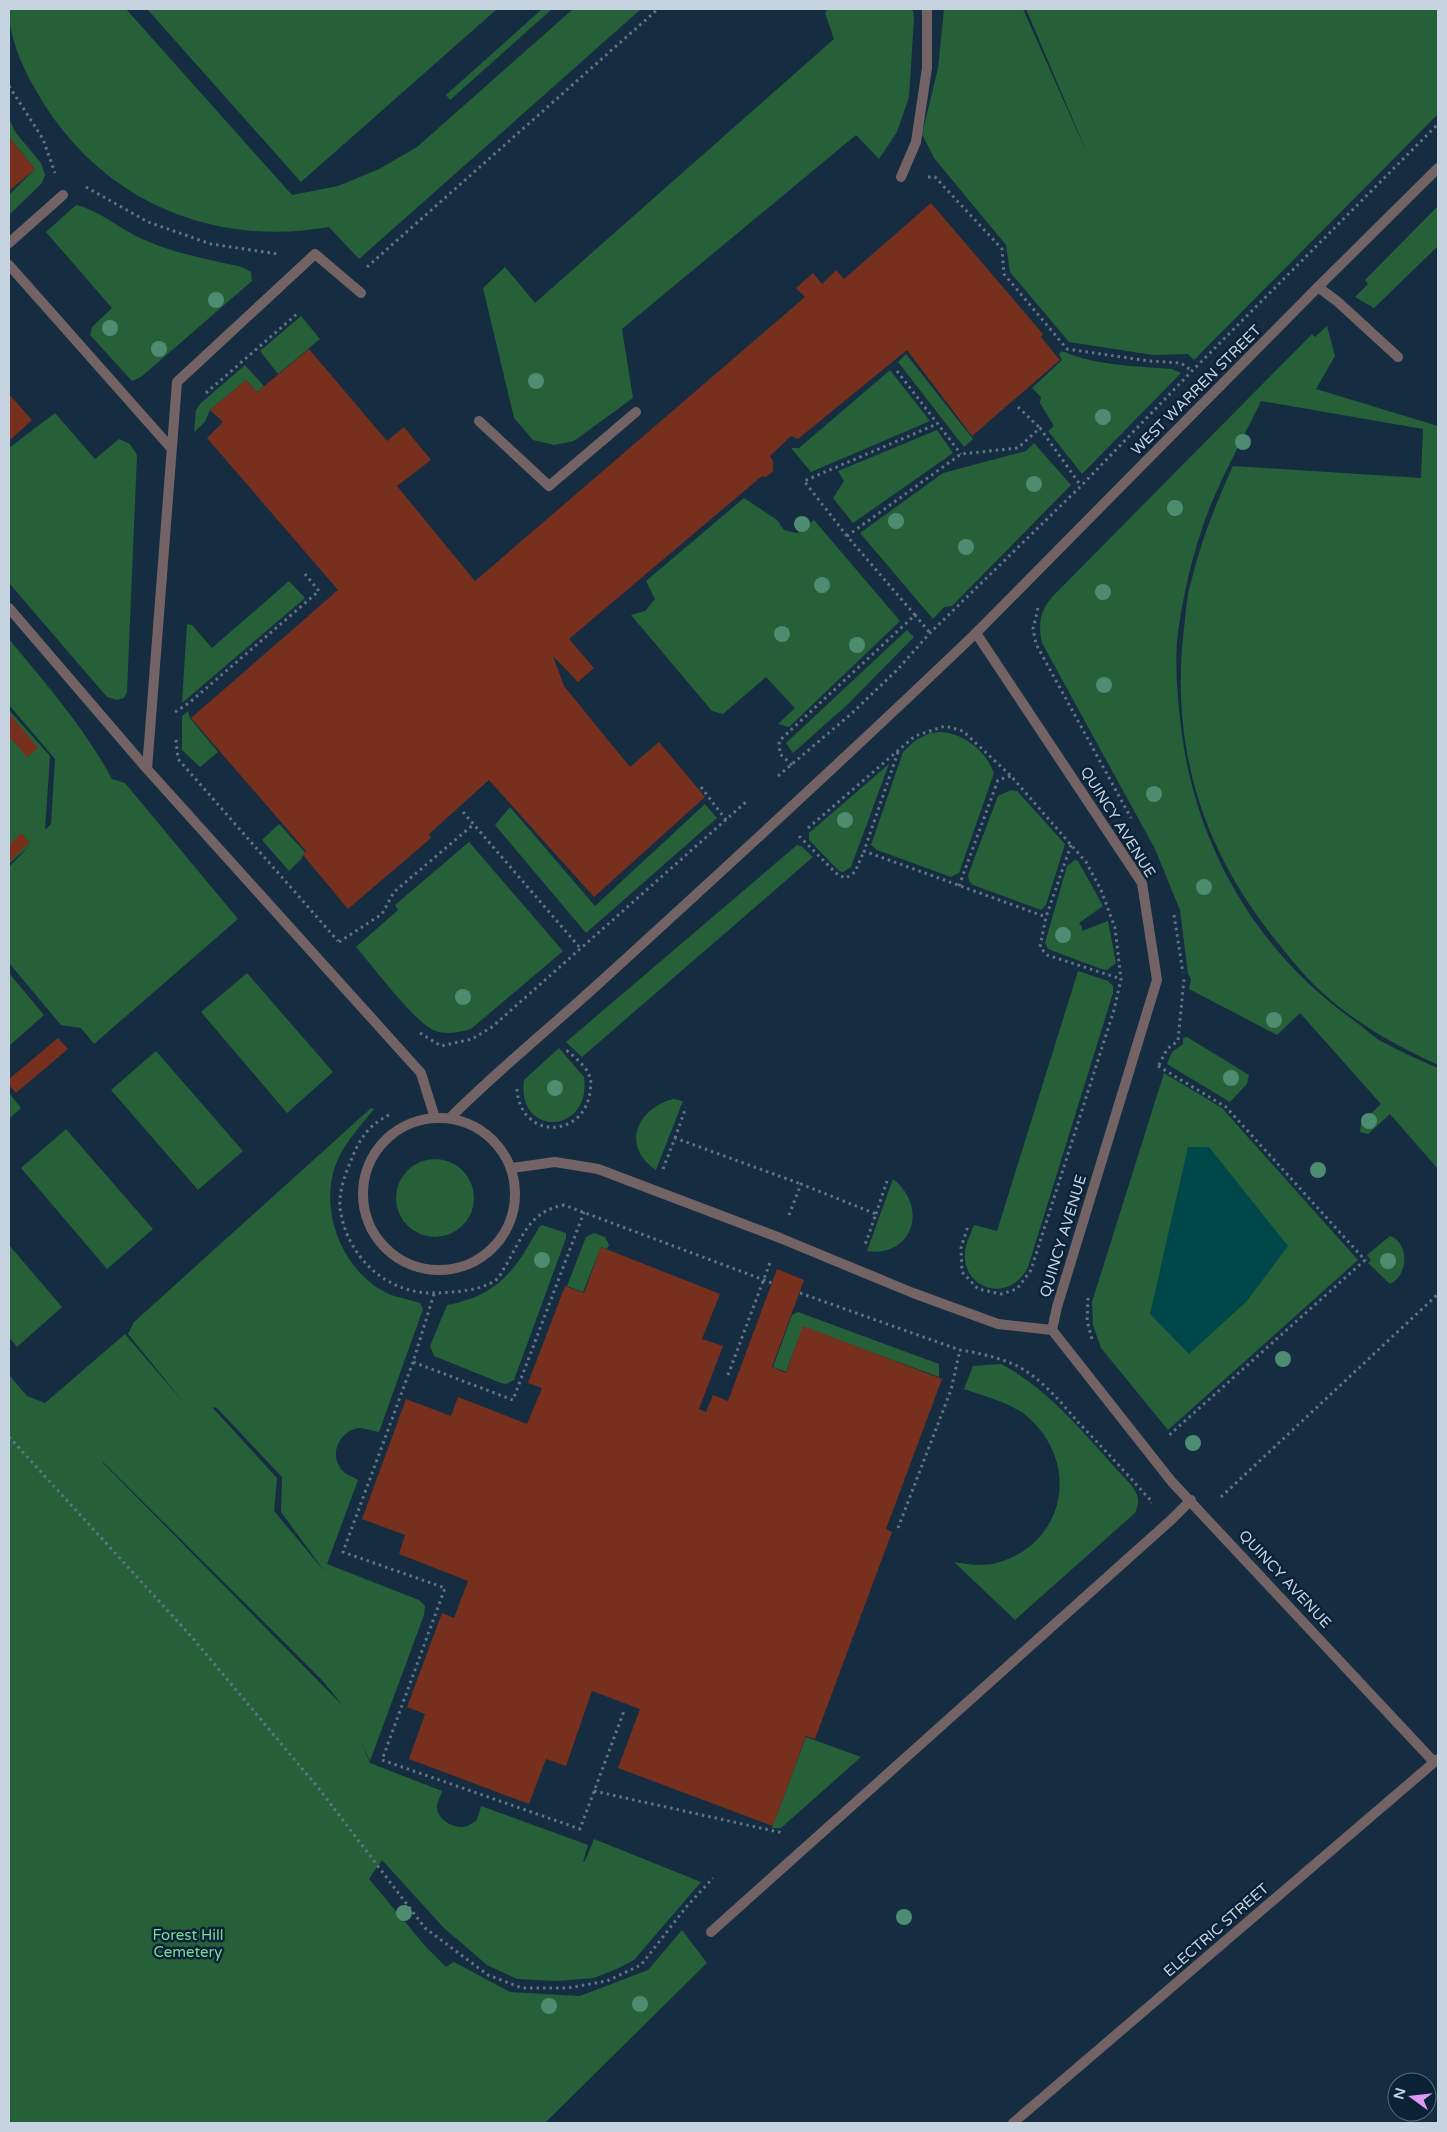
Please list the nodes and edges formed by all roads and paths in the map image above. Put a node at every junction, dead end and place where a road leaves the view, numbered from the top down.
1 (658, 9) edge
2 (927, 9) edge
3 (9, 86) edge
4 (1438, 124) edge
5 (1438, 168) edge
6 (901, 177) joint
7 (63, 195) junction
8 (9, 243) edge
9 (315, 254) junction
10 (9, 265) edge
11 (366, 268) dead end
12 (1318, 287) junction
13 (361, 293) dead end
14 (298, 313) dead end
15 (1398, 357) dead end
16 (897, 371) dead end
17 (1192, 371) junction
18 (200, 398) dead end
19 (1018, 408) dead end
20 (636, 412) dead end
21 (479, 421) dead end
22 (937, 424) junction
23 (1040, 428) junction
24 (171, 448) junction
25 (961, 454) junction
26 (1081, 486) junction
27 (847, 536) junction
28 (305, 574) dead end
29 (1039, 604) dead end
30 (9, 608) edge
31 (915, 615) junction
32 (930, 633) junction
33 (976, 633) junction
34 (175, 702) dead end
35 (175, 712) junction
36 (174, 719) dead end
37 (175, 734) dead end
38 (898, 752) junction
39 (792, 765) junction
40 (147, 769) junction
41 (778, 776) dead end
42 (1011, 776) junction
43 (701, 787) dead end
44 (748, 801) dead end
45 (463, 812) dead end
46 (726, 820) junction
47 (474, 824) junction
48 (1135, 825) dead end
49 (799, 836) junction
50 (792, 843) dead end
51 (1071, 845) junction
52 (864, 851) junction
53 (959, 886) junction
54 (1173, 909) dead end
55 (1046, 917) junction
56 (340, 942) junction
57 (346, 949) dead end
58 (581, 949) junction
59 (1121, 979) junction
60 (413, 1026) dead end
61 (559, 1042) dead end
62 (1158, 1066) junction
63 (1156, 1075) dead end
64 (517, 1083) dead end
65 (686, 1107) dead end
66 (389, 1115) dead end
67 (435, 1118) junction
68 (450, 1118) junction
69 (675, 1138) junction
70 (512, 1168) junction
71 (662, 1170) dead end
72 (887, 1181) dead end
73 (801, 1184) dead end
74 (584, 1212) junction
75 (876, 1214) dead end
76 (968, 1226) dead end
77 (772, 1283) dead end
78 (434, 1293) junction
79 (800, 1293) dead end
80 (1438, 1294) edge
81 (1088, 1296) dead end
82 (1052, 1330) junction
83 (1092, 1341) dead end
84 (960, 1350) junction
85 (413, 1362) junction
86 (1161, 1430) dead end
87 (9, 1437) edge
88 (1166, 1438) junction
89 (1172, 1445) dead end
90 (1221, 1497) dead end
91 (1191, 1500) junction
92 (1152, 1502) dead end
93 (898, 1528) dead end
94 (624, 1711) dead end
95 (1437, 1761) edge
96 (594, 1791) junction
97 (782, 1834) dead end
98 (713, 1878) dead end
99 (711, 1932) dead end
100 (1013, 2123) edge

1 - 11 path
2 - 6 street
3 - 7 path
4 - 17 path
5 - 12 street, WEST WARREN STREET
6 - 17 path
7 - 8 street
7 - 9 path
9 - 13 street
9 - 24 street
10 - 24 street
12 - 15 street
12 - 33 street, WEST WARREN STREET
14 - 18 path
16 - 22 path
17 - 26 path
19 - 23 path
20 - 21 street
22 - 25 path
22 - 27 path
23 - 25 path
23 - 26 path
24 - 40 street
25 - 27 path
26 - 32 path
27 - 31 path
28 - 35 path
29 - 48 path
30 - 40 street
31 - 32 path
31 - 39 path
32 - 39 path
33 - 68 street, WEST WARREN STREET
33 - 82 street, QUINCY AVENUE
34 - 35 path
35 - 36 path
37 - 56 path
38 - 42 path
38 - 49 path
38 - 52 path
39 - 41 path
40 - 67 street
42 - 51 path
42 - 53 path
43 - 46 path
44 - 46 path
45 - 47 path
46 - 58 path
47 - 56 path
47 - 58 path
49 - 50 path
49 - 52 path
51 - 55 path
51 - 59 path
52 - 53 path
53 - 55 path
54 - 62 path
55 - 59 path
56 - 57 path
58 - 60 path
59 - 76 path
61 - 64 path
62 - 63 path
62 - 88 path
65 - 69 path
66 - 78 path
67 - 68 street
67 - 70 street
68 - 70 street
69 - 71 path
69 - 73 path
70 - 82 street
72 - 75 path
74 - 77 path
74 - 78 path
74 - 85 path
78 - 85 path
79 - 84 path
80 - 90 path
81 - 83 path
82 - 91 street, QUINCY AVENUE
84 - 92 path
84 - 93 path
85 - 96 path
86 - 88 path
87 - 98 path
88 - 89 path
91 - 95 street, QUINCY AVENUE
91 - 99 street
94 - 96 path
95 - 100 street, ELECTRIC STREET
96 - 97 path

